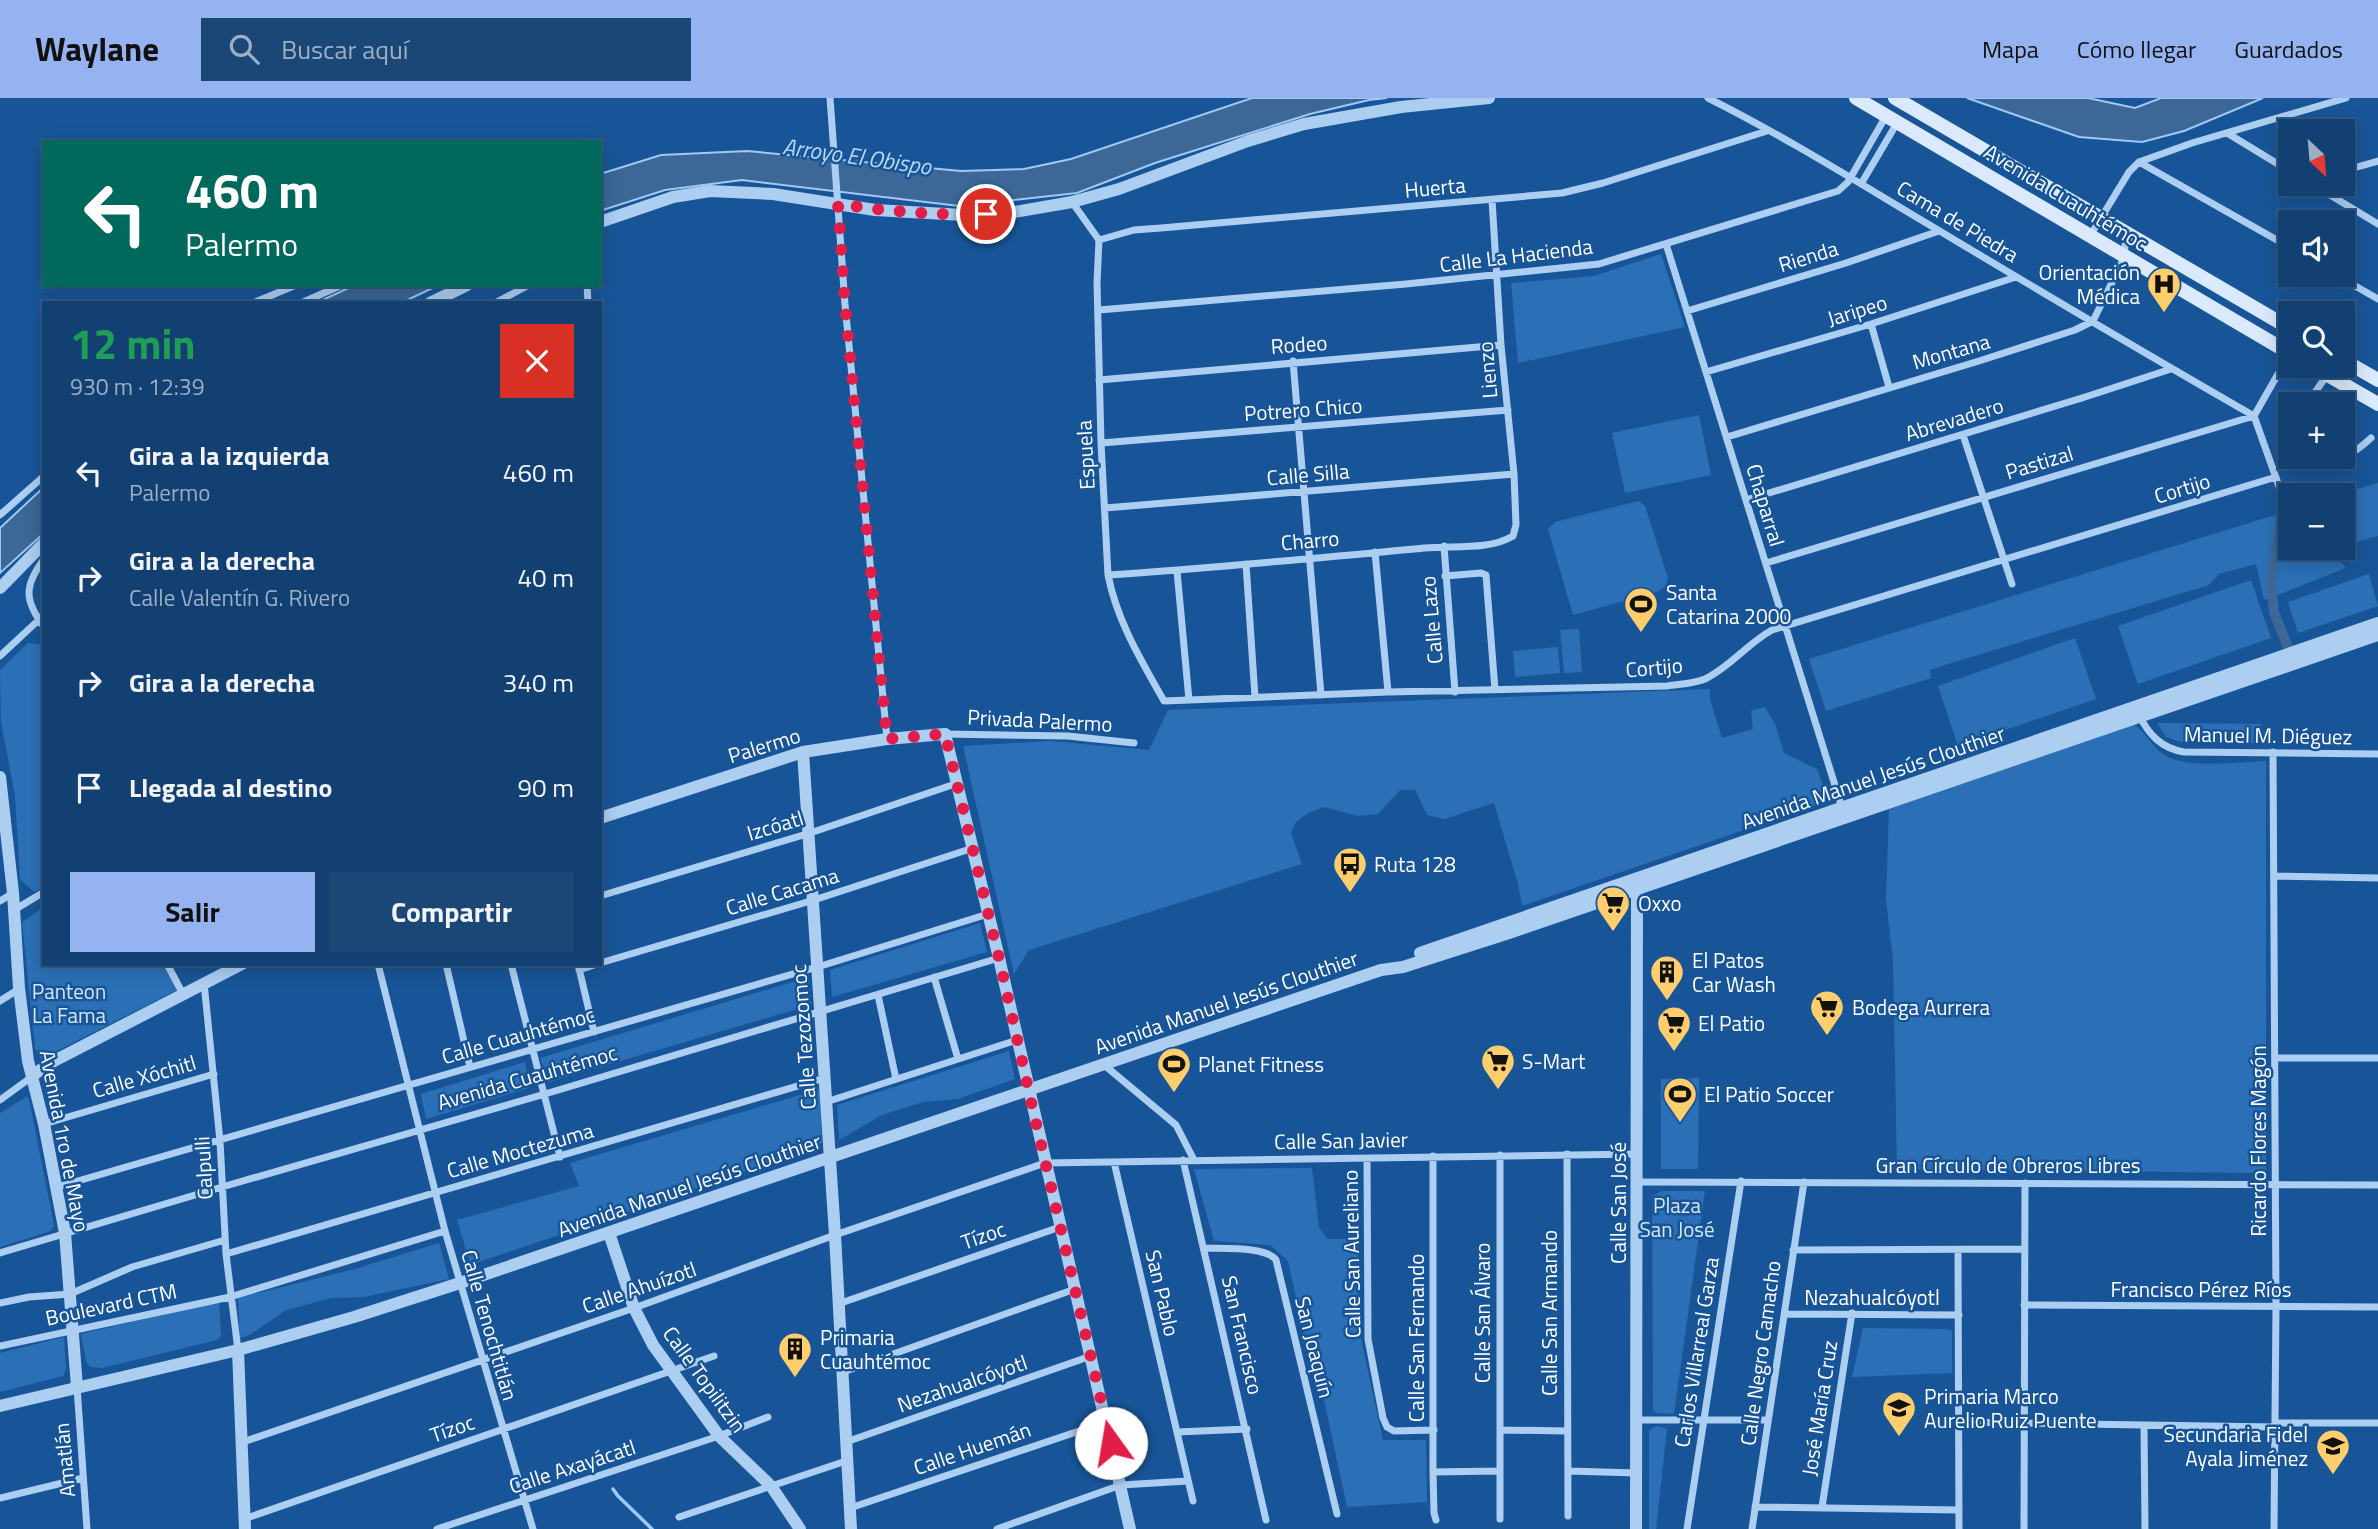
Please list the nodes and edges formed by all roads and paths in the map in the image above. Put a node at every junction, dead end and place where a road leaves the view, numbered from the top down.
1 (830, 98) edge
2 (1489, 98) edge
3 (1708, 98) edge
4 (1856, 98) edge
5 (1895, 98) edge
6 (2346, 98) edge
7 (1892, 119) junction
8 (1767, 131) junction
9 (2227, 133) junction
10 (2378, 161) edge
11 (2140, 162) junction
12 (2278, 164) edge
13 (2356, 167) edge
14 (1850, 178) junction
15 (1861, 184) junction
16 (2332, 196) edge
17 (838, 200) junction
18 (1492, 200) junction
19 (1072, 202) junction
20 (2101, 217) junction
21 (602, 221) edge
22 (2378, 223) edge
23 (1938, 231) junction
24 (2126, 234) junction
25 (2090, 236) junction
26 (1099, 240) junction
27 (2278, 241) edge
28 (1666, 244) junction
29 (2124, 258) junction
30 (1497, 276) junction
31 (2016, 277) junction
32 (2355, 286) edge
33 (291, 287) edge
34 (337, 287) edge
35 (463, 287) edge
36 (525, 287) edge
37 (2378, 299) edge
38 (258, 301) edge
39 (306, 301) edge
40 (434, 301) edge
41 (499, 301) edge
42 (1099, 310) junction
43 (1687, 311) junction
44 (2093, 321) junction
45 (2278, 322) edge
46 (1871, 324) junction
47 (1501, 345) junction
48 (2278, 346) edge
49 (1293, 361) junction
50 (2355, 367) edge
51 (2171, 369) junction
52 (1706, 372) junction
53 (2278, 375) edge
54 (2332, 378) edge
55 (1099, 380) junction
56 (2378, 380) edge
57 (1889, 387) junction
58 (2378, 404) edge
59 (1508, 410) junction
60 (2254, 416) junction
61 (1300, 427) junction
62 (1963, 435) junction
63 (1727, 437) junction
64 (2371, 438) dead end
65 (1101, 443) junction
66 (2355, 452) edge
67 (1514, 474) junction
68 (2276, 477) junction
69 (42, 478) edge
70 (2278, 483) edge
71 (1305, 492) junction
72 (1984, 497) junction
73 (1746, 500) junction
74 (1105, 508) junction
75 (0, 515) edge
76 (1513, 536) joint
77 (42, 545) edge
78 (1444, 546) junction
79 (1375, 552) junction
80 (1310, 557) junction
81 (2004, 561) junction
82 (42, 562) edge
83 (1766, 562) junction
84 (1246, 565) junction
85 (1177, 571) junction
86 (1108, 575) junction
87 (1445, 576) junction
88 (2012, 584) dead end
89 (0, 587) edge
90 (41, 617) edge
91 (2378, 623) edge
92 (1786, 625) junction
93 (2378, 635) edge
94 (0, 656) edge
95 (1495, 690) junction
96 (1388, 692) junction
97 (1455, 692) junction
98 (1321, 695) junction
99 (1255, 697) junction
100 (1189, 699) junction
101 (1164, 701) joint
102 (2138, 712) junction
103 (945, 734) junction
104 (887, 739) junction
105 (1134, 743) dead end
106 (803, 752) junction
107 (2273, 752) junction
108 (2378, 754) edge
109 (0, 777) edge
110 (958, 783) junction
111 (1844, 812) junction
112 (602, 817) edge
113 (810, 833) junction
114 (4, 841) edge
115 (973, 848) junction
116 (2274, 876) junction
117 (2378, 878) edge
118 (1637, 884) junction
119 (13, 893) junction
120 (42, 893) edge
121 (602, 895) edge
122 (814, 900) junction
123 (0, 901) edge
124 (13, 911) junction
125 (988, 914) junction
126 (999, 958) junction
127 (602, 963) edge
128 (168, 966) edge
129 (238, 966) edge
130 (378, 966) edge
131 (446, 966) edge
132 (513, 966) edge
133 (578, 967) edge
134 (818, 967) junction
135 (934, 978) junction
136 (204, 983) junction
137 (19, 988) junction
138 (183, 994) junction
139 (878, 995) junction
140 (0, 1001) edge
141 (821, 1011) junction
142 (594, 1032) junction
143 (1017, 1040) junction
144 (534, 1049) junction
145 (2276, 1058) junction
146 (2378, 1058) edge
147 (958, 1059) junction
148 (1103, 1064) junction
149 (470, 1067) junction
150 (214, 1074) junction
151 (33, 1075) junction
152 (825, 1078) junction
153 (896, 1079) junction
154 (408, 1085) junction
155 (1028, 1090) junction
156 (545, 1094) junction
157 (0, 1100) edge
158 (826, 1102) junction
159 (44, 1124) junction
160 (419, 1130) junction
161 (220, 1141) junction
162 (1567, 1154) junction
163 (1637, 1154) junction
164 (1500, 1155) junction
165 (1433, 1156) junction
166 (560, 1157) junction
167 (830, 1158) junction
168 (1367, 1158) junction
169 (1182, 1160) junction
170 (1194, 1160) junction
171 (1114, 1162) junction
172 (1045, 1163) junction
173 (1741, 1181) junction
174 (1637, 1182) junction
175 (1804, 1182) junction
176 (2025, 1183) junction
177 (2276, 1185) junction
178 (2378, 1185) edge
179 (57, 1187) junction
180 (222, 1187) junction
181 (435, 1192) junction
182 (1060, 1227) junction
183 (445, 1231) junction
184 (610, 1233) junction
185 (65, 1234) junction
186 (835, 1235) junction
187 (225, 1240) junction
188 (1205, 1248) junction
189 (2023, 1248) junction
190 (1793, 1250) junction
191 (1958, 1250) junction
192 (0, 1254) edge
193 (226, 1254) junction
194 (460, 1283) junction
195 (1075, 1289) junction
196 (70, 1294) junction
197 (230, 1297) junction
198 (0, 1303) edge
199 (838, 1304) junction
200 (2024, 1305) junction
201 (2276, 1307) junction
202 (2378, 1307) edge
203 (635, 1308) junction
204 (1852, 1313) junction
205 (1785, 1314) junction
206 (1959, 1314) junction
207 (71, 1329) junction
208 (0, 1346) edge
209 (239, 1350) junction
210 (714, 1356) dead end
211 (1091, 1356) junction
212 (483, 1359) junction
213 (671, 1370) junction
214 (843, 1372) junction
215 (76, 1387) junction
216 (0, 1406) edge
217 (768, 1417) dead end
218 (1638, 1420) junction
219 (1703, 1420) junction
220 (1768, 1420) junction
221 (1106, 1422) junction
222 (1958, 1422) junction
223 (2378, 1423) edge
224 (2024, 1425) junction
225 (2274, 1425) junction
226 (2144, 1426) junction
227 (502, 1429) junction
228 (1247, 1429) junction
229 (1434, 1430) junction
230 (1500, 1430) junction
231 (1567, 1431) junction
232 (1178, 1432) junction
233 (719, 1436) junction
234 (243, 1442) junction
235 (845, 1442) junction
236 (846, 1461) junction
237 (1499, 1471) junction
238 (1433, 1472) junction
239 (1568, 1472) junction
240 (1637, 1473) junction
241 (83, 1478) junction
242 (1188, 1482) junction
243 (1121, 1485) junction
244 (771, 1486) junction
245 (0, 1498) edge
246 (524, 1500) junction
247 (1194, 1501) dead end
248 (1755, 1507) junction
249 (1822, 1507) junction
250 (850, 1508) junction
251 (1959, 1510) junction
252 (1337, 1514) dead end
253 (1567, 1516) dead end
254 (679, 1517) dead end
255 (1500, 1519) dead end
256 (1266, 1520) dead end
257 (1436, 1520) dead end
258 (244, 1524) edge
259 (87, 1529) edge
260 (437, 1529) edge
261 (533, 1529) edge
262 (800, 1529) edge
263 (850, 1529) edge
264 (997, 1529) edge
265 (1130, 1529) edge
266 (1636, 1529) edge
267 (1687, 1529) edge
268 (1752, 1529) edge
269 (1959, 1529) edge
270 (2024, 1529) edge
271 (2145, 1529) edge
272 (2274, 1529) edge

1 - 17 street
2 - 19 street
3 - 8 street, Cama de Piedra
4 - 7 main road, Avenida Cuauhtémoc
5 - 20 main road, Avenida Cuauhtémoc
6 - 9 street
7 - 14 street, Calle La Hacienda
7 - 15 street
7 - 25 main road, Avenida Cuauhtémoc
8 - 14 street, Cama de Piedra
8 - 18 street, Huerta
9 - 11 street
9 - 12 street
10 - 13 street
11 - 20 street
11 - 27 street
14 - 15 street, Cama de Piedra
14 - 28 street, Calle La Hacienda
15 - 23 street, Cama de Piedra
16 - 22 street
17 - 19 street
17 - 21 street
17 - 104 street
18 - 26 street, Huerta
18 - 30 street, Lienzo
19 - 26 street
20 - 24 main road, Avenida Cuauhtémoc
20 - 25 street
23 - 31 street, Cama de Piedra
23 - 43 street, Rienda
24 - 29 street
24 - 45 main road, Avenida Cuauhtémoc
25 - 29 main road, Avenida Cuauhtémoc
26 - 42 street, Espuela
28 - 30 street, Calle La Hacienda
28 - 43 street, Chaparral
29 - 44 street
29 - 48 main road, Avenida Cuauhtémoc
30 - 42 street, Calle La Hacienda
30 - 47 street, Lienzo
31 - 44 street, Cama de Piedra
31 - 46 street, Jaripeo
32 - 37 street
33 - 38 street
34 - 39 street
35 - 40 street
36 - 41 street
42 - 55 street, Espuela
43 - 52 street, Chaparral
44 - 51 street, Cama de Piedra
44 - 57 street, Montana
46 - 52 street, Jaripeo
46 - 57 street
47 - 49 street, Rodeo
47 - 59 street, Lienzo
49 - 55 street, Rodeo
49 - 61 street
50 - 56 main road
51 - 60 street, Cama de Piedra
51 - 62 street, Abrevadero
52 - 63 street, Chaparral
53 - 60 street
54 - 58 main road
55 - 65 street, Espuela
57 - 63 street, Montana
59 - 61 street, Potrero Chico
59 - 67 street, Lienzo
60 - 68 street
60 - 72 street, Pastizal
61 - 65 street, Potrero Chico
61 - 71 street
62 - 72 street
62 - 73 street, Abrevadero
63 - 73 street, Chaparral
64 - 66 street
65 - 74 street, Espuela
67 - 71 street, Calle Silla
67 - 76 street, Lienzo
68 - 70 street
68 - 81 street, Cortijo
69 - 75 street
71 - 74 street, Calle Silla
71 - 80 street
72 - 81 street
72 - 83 street, Pastizal
73 - 83 street, Chaparral
74 - 86 street, Espuela
76 - 78 street, Charro
77 - 89 street
78 - 79 street, Charro
78 - 87 street, Calle Lazo
79 - 80 street, Charro
79 - 96 street
80 - 84 street, Charro
80 - 98 street
81 - 88 street
81 - 92 street, Cortijo
82 - 90 street
83 - 92 street, Chaparral
84 - 85 street, Charro
84 - 99 street
85 - 86 street, Charro
85 - 100 street
86 - 101 street, Espuela
87 - 95 street
87 - 97 street, Calle Lazo
90 - 94 street
91 - 102 street, Avenida Manuel Jesús Clouthier
92 - 95 street, Cortijo
92 - 111 street, Chaparral
93 - 102 street, Avenida Manuel Jesús Clouthier
95 - 97 street, Cortijo
96 - 97 street, Cortijo
96 - 98 street, Cortijo
98 - 99 street, Cortijo
99 - 100 street, Cortijo
100 - 101 street, Cortijo
102 - 107 street, Manuel M. Diéguez
102 - 111 street, Avenida Manuel Jesús Clouthier
103 - 104 street, Palermo
103 - 105 street, Privada Palermo
103 - 110 street
104 - 106 street, Palermo
106 - 112 street, Palermo
106 - 113 street, Calle Tezozomoc
107 - 108 street, Manuel M. Diéguez
107 - 116 street, Ricardo Flores Magón
109 - 114 street, Avenida 1ro de Mayo
110 - 113 street, Izcóatl
110 - 115 street
111 - 118 street, Avenida Manuel Jesús Clouthier
113 - 121 street, Izcóatl
113 - 122 street, Calle Tezozomoc
114 - 119 street, Avenida 1ro de Mayo
115 - 122 street, Calle Cacama
115 - 125 street
116 - 117 street
116 - 145 street, Ricardo Flores Magón
118 - 148 street, Avenida Manuel Jesús Clouthier
118 - 163 street, Calle San José
119 - 123 street
119 - 124 street, Avenida 1ro de Mayo
120 - 124 street
122 - 127 street, Calle Cacama
122 - 134 street, Calle Tezozomoc
124 - 137 street, Avenida 1ro de Mayo
125 - 126 street
125 - 134 street, Calle Cuauhtémoc
126 - 135 street, Avenida Cuauhtémoc
126 - 143 street
128 - 138 street
129 - 136 street
130 - 154 street, Calle Tenochtitlán
131 - 149 street
132 - 144 street
133 - 142 street
134 - 141 street, Calle Tezozomoc
134 - 142 street, Calle Cuauhtémoc
135 - 139 street, Avenida Cuauhtémoc
135 - 147 street
136 - 138 street
136 - 150 street, Calpulli
137 - 140 street
137 - 151 street, Avenida 1ro de Mayo
138 - 151 street
139 - 141 street, Avenida Cuauhtémoc
139 - 153 street
141 - 152 street, Calle Tezozomoc
141 - 156 street, Avenida Cuauhtémoc
142 - 144 street, Calle Cuauhtémoc
143 - 147 street
143 - 155 street
144 - 149 street, Calle Cuauhtémoc
144 - 156 street
145 - 146 street
145 - 177 street, Ricardo Flores Magón
147 - 153 street
148 - 155 street, Avenida Manuel Jesús Clouthier
148 - 170 street
149 - 154 street, Calle Cuauhtémoc
150 - 159 street, Calle Xóchitl
150 - 161 street, Calpulli
151 - 157 street
151 - 159 street, Avenida 1ro de Mayo
152 - 158 street, Calle Tezozomoc
152 - 166 street, Calle Moctezuma
153 - 158 street
154 - 160 street, Calle Tenochtitlán
154 - 161 street, Calle Cuauhtémoc
155 - 167 street, Avenida Manuel Jesús Clouthier
155 - 172 street
156 - 160 street, Avenida Cuauhtémoc
156 - 166 street
158 - 167 street, Calle Tezozomoc
159 - 179 street, Avenida 1ro de Mayo
160 - 180 street, Avenida Cuauhtémoc
160 - 181 street, Calle Tenochtitlán
161 - 179 street, Calle Cuauhtémoc
161 - 180 street, Calpulli
162 - 163 street, Calle San Javier
162 - 164 street, Calle San Javier
162 - 231 street, Calle San Armando
163 - 174 street, Calle San José
164 - 165 street, Calle San Javier
164 - 230 street, Calle San Álvaro
165 - 168 street, Calle San Javier
165 - 229 street, Calle San Fernando
166 - 181 street, Calle Moctezuma
167 - 184 street, Avenida Manuel Jesús Clouthier
167 - 186 street, Calle Tezozomoc
168 - 170 street, Calle San Javier
168 - 229 street, Calle San Aureliano
169 - 170 street, Calle San Javier
169 - 171 street, Calle San Javier
169 - 188 street, San Francisco
171 - 172 street, Calle San Javier
171 - 232 street, San Pablo
172 - 182 street
172 - 186 street, Calle Ahuízotl
173 - 174 street, Gran Círculo de Obreros Libres
173 - 175 street, Gran Círculo de Obreros Libres
173 - 219 street, Carlos Villarreal Garza
174 - 218 street, Calle San José
175 - 176 street, Gran Círculo de Obreros Libres
175 - 190 street, Calle Negro Camacho
176 - 177 street, Gran Círculo de Obreros Libres
176 - 189 street
177 - 178 street, Gran Círculo de Obreros Libres
177 - 201 street, Ricardo Flores Magón
179 - 185 street, Avenida 1ro de Mayo
180 - 185 street, Avenida Cuauhtémoc
180 - 187 street, Calpulli
181 - 183 street, Calle Tenochtitlán
181 - 193 street, Calle Moctezuma
182 - 195 street
182 - 199 street, Tízoc
183 - 194 street, Calle Tenochtitlán
183 - 197 street, Boulevard CTM
184 - 194 street, Avenida Manuel Jesús Clouthier
184 - 203 street, Calle Topilitzin
185 - 192 street, Avenida Cuauhtémoc
185 - 196 street, Avenida 1ro de Mayo
186 - 199 street, Calle Tezozomoc
186 - 203 street, Calle Ahuízotl
187 - 193 street, Calpulli
187 - 196 street
188 - 228 street, San Francisco
188 - 252 street, San Joaquín
189 - 191 street
189 - 200 street
190 - 191 street
190 - 205 street, Calle Negro Camacho
191 - 206 street
193 - 197 street, Calpulli
194 - 209 street, Avenida Manuel Jesús Clouthier
194 - 212 street, Calle Tenochtitlán
195 - 211 street
195 - 214 street
196 - 198 street
196 - 207 street, Avenida 1ro de Mayo
197 - 207 street, Boulevard CTM
197 - 209 street, Calpulli
199 - 214 street, Calle Tezozomoc
200 - 201 street, Francisco Pérez Ríos
200 - 224 street
201 - 202 street, Francisco Pérez Ríos
201 - 225 street, Ricardo Flores Magón
203 - 212 street, Calle Ahuízotl
203 - 213 street, Calle Topilitzin
204 - 205 street, Nezahualcóyotl
204 - 206 street, Nezahualcóyotl
204 - 249 street, José María Cruz
205 - 220 street, Calle Negro Camacho
206 - 222 street
207 - 208 street, Boulevard CTM
207 - 215 street, Avenida 1ro de Mayo
209 - 215 street, Avenida Manuel Jesús Clouthier
209 - 234 street
210 - 213 street, Tízoc
211 - 221 street
211 - 235 street, Nezahualcóyotl
212 - 227 street, Calle Tenochtitlán
212 - 234 street, Calle Ahuízotl
213 - 227 street, Tízoc
213 - 233 street, Calle Topilitzin
214 - 235 street, Calle Tezozomoc
215 - 216 street, Avenida Manuel Jesús Clouthier
215 - 241 street, Amatlán
217 - 233 street, Calle Axayácatl
218 - 219 street
218 - 240 street, Calle San José
219 - 220 street
219 - 267 street, Carlos Villarreal Garza
220 - 248 street, Calle Negro Camacho
221 - 243 street
221 - 250 street, Calle Huemán
222 - 224 street
222 - 251 street
223 - 225 street
224 - 226 street
224 - 270 street
225 - 226 street
225 - 272 street, Ricardo Flores Magón
226 - 271 street
227 - 246 street, Calle Tenochtitlán
227 - 258 street, Tízoc
228 - 232 street
228 - 256 street, San Francisco
229 - 238 street, Calle San Fernando
230 - 231 street
230 - 237 street, Calle San Álvaro
231 - 239 street, Calle San Armando
232 - 242 street, San Pablo
233 - 244 street, Calle Topilitzin
233 - 246 street, Calle Axayácatl
234 - 258 street
235 - 236 street, Calle Tezozomoc
236 - 244 street
236 - 250 street, Calle Tezozomoc
237 - 238 street
237 - 255 street, Calle San Álvaro
238 - 257 street, Calle San Fernando
239 - 240 street
239 - 253 street, Calle San Armando
240 - 266 street, Calle San José
241 - 245 street
241 - 259 street, Amatlán
242 - 243 street
242 - 247 street, San Pablo
243 - 264 street
243 - 265 street
244 - 254 street
244 - 262 street, Calle Topilitzin
246 - 260 street, Calle Axayácatl
246 - 261 street, Calle Tenochtitlán
248 - 249 street
248 - 268 street, Calle Negro Camacho
249 - 251 street
250 - 263 street, Calle Tezozomoc
251 - 269 street

